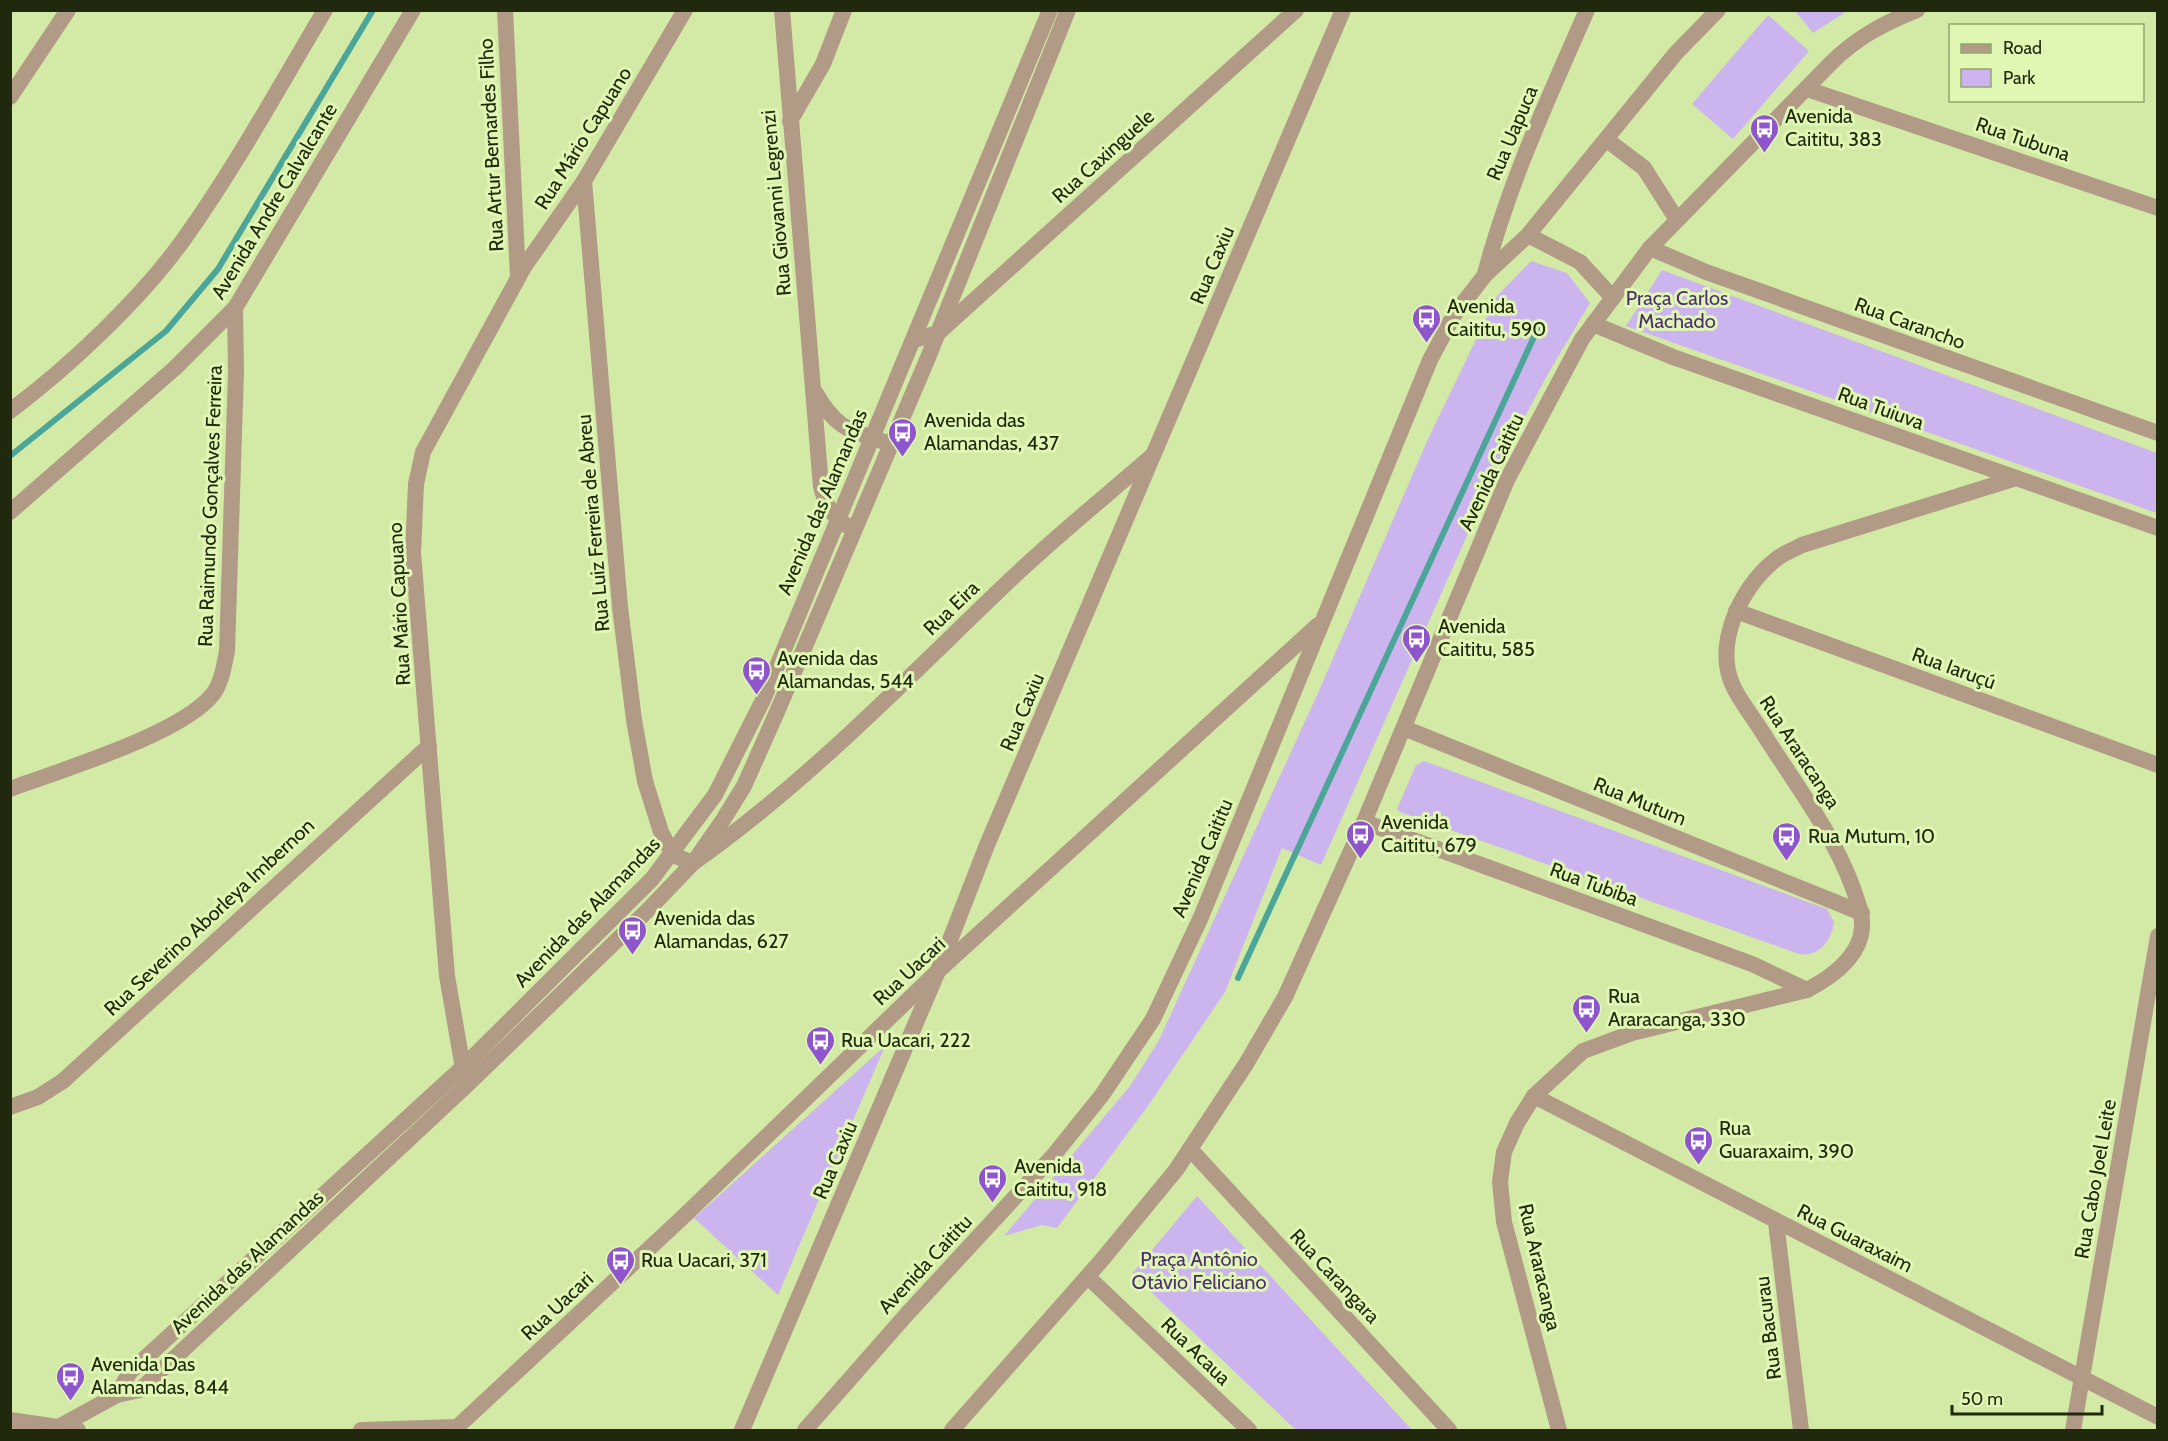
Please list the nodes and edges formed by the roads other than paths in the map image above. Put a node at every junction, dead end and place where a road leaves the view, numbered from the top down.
1 (325, 10) edge
2 (413, 10) edge
3 (505, 10) edge
4 (685, 10) edge
5 (782, 10) edge
6 (844, 10) edge
7 (1050, 10) edge
8 (1068, 10) edge
9 (1296, 10) edge
10 (1343, 10) edge
11 (1587, 10) edge
12 (1718, 10) edge
13 (1917, 10) edge
14 (69, 13) edge
15 (1807, 89) junction
16 (10, 97) edge
17 (790, 121) junction
18 (1606, 140) junction
19 (584, 181) junction
20 (2157, 208) edge
21 (1677, 220) junction
22 (1528, 234) junction
23 (1650, 248) junction
24 (1485, 275) junction
25 (518, 278) junction
26 (1613, 298) junction
27 (235, 308) junction
28 (1593, 324) junction
29 (938, 333) junction
30 (914, 339) junction
31 (815, 392) junction
32 (10, 411) edge
33 (2157, 433) edge
34 (872, 437) junction
35 (891, 444) junction
36 (1155, 453) junction
37 (2016, 478) junction
38 (10, 512) edge
39 (837, 520) junction
40 (2157, 528) edge
41 (853, 529) junction
42 (1736, 611) junction
43 (1321, 623) junction
44 (1404, 728) junction
45 (429, 746) junction
46 (2157, 765) edge
47 (10, 789) edge
48 (1364, 822) junction
49 (673, 855) junction
50 (693, 863) junction
51 (1862, 913) junction
52 (2157, 936) edge
53 (938, 971) junction
54 (1807, 990) junction
55 (462, 1068) junction
56 (466, 1086) junction
57 (1534, 1096) junction
58 (12, 1104) edge
59 (1190, 1149) junction
60 (1776, 1221) junction
61 (1088, 1277) junction
62 (2082, 1378) junction
63 (117, 1395) junction
64 (2157, 1418) edge
65 (10, 1420) edge
66 (56, 1429) edge
67 (455, 1429) edge
68 (78, 1431) edge
69 (361, 1431) edge
70 (742, 1431) edge
71 (805, 1431) edge
72 (952, 1431) edge
73 (1249, 1431) edge
74 (1449, 1431) edge
75 (1559, 1431) edge
76 (1801, 1431) edge
77 (2073, 1431) edge

1 - 32 street
2 - 27 street, Avenida Andre Calvalcante
3 - 25 street, Rua Artur Bernardes Filho
4 - 19 street, Rua Mário Capuano
5 - 17 street, Rua Giovanni Legrenzi
6 - 17 street
7 - 30 street, Avenida das Alamandas
8 - 29 street, Avenida das Alamandas
9 - 29 street, Rua Caxinguele
10 - 36 street, Rua Caxiu
11 - 24 street, Rua Uapuca
12 - 18 street, Avenida Caititu
13 - 15 street, Avenida Caititu
14 - 16 street
15 - 20 street, Rua Tubuna
15 - 21 street, Avenida Caititu
17 - 31 street, Rua Giovanni Legrenzi
18 - 21 street
18 - 22 street, Avenida Caititu
19 - 25 street, Rua Mário Capuano
19 - 49 street, Rua Luiz Ferreira de Abreu
21 - 23 street, Avenida Caititu
22 - 24 street, Avenida Caititu
22 - 26 street
23 - 26 street, Avenida Caititu
23 - 33 street, Rua Carancho
24 - 43 street, Avenida Caititu
25 - 45 street, Rua Mário Capuano
26 - 28 street, Avenida Caititu
27 - 38 street, Avenida Andre Calvalcante
27 - 47 street, Rua Raimundo Gonçalves Ferreira
28 - 37 street, Rua Tuiuva
28 - 44 street, Avenida Caititu
29 - 30 street
29 - 35 street, Avenida das Alamandas
30 - 34 street, Avenida das Alamandas
31 - 34 street, Rua Giovanni Legrenzi
31 - 39 street, Rua Giovanni Legrenzi
34 - 35 street, Rua Giovanni Legrenzi
34 - 39 street, Avenida das Alamandas
35 - 41 street, Avenida das Alamandas
36 - 50 street, Rua Eira
36 - 53 street, Rua Caxiu
37 - 40 street, Rua Tuiuva
37 - 42 street, Rua Araracanga
39 - 41 street
39 - 49 street, Avenida das Alamandas
41 - 50 street, Avenida das Alamandas
42 - 46 street, Rua Iaruçú
42 - 51 street, Rua Araracanga
43 - 53 street, Rua Uacari
43 - 71 street, Avenida Caititu
44 - 48 street, Avenida Caititu
44 - 51 street, Rua Mutum
45 - 55 street, Rua Mário Capuano
45 - 58 street, Rua Severino Aborleya Imbernon
48 - 54 street, Rua Tubiba
48 - 59 street, Avenida Caititu
49 - 50 street
49 - 55 street, Avenida das Alamandas
50 - 56 street, Avenida das Alamandas
51 - 54 street, Rua Araracanga
52 - 62 street, Rua Cabo Joel Leite
53 - 67 street, Rua Uacari
53 - 70 street, Rua Caxiu
54 - 57 street, Rua Araracanga
55 - 56 street, Rua Mário Capuano
55 - 63 street, Avenida das Alamandas
56 - 63 street, Avenida das Alamandas
57 - 60 street, Rua Guaraxaim
57 - 75 street, Rua Araracanga
59 - 61 street, Avenida Caititu
59 - 74 street, Rua Carangara
60 - 62 street, Rua Guaraxaim
60 - 76 street, Rua Bacurau
61 - 72 street, Avenida Caititu
61 - 73 street, Rua Acaua
62 - 64 street, Rua Guaraxaim
62 - 77 street, Rua Cabo Joel Leite
63 - 66 street
65 - 66 street
66 - 68 street
67 - 69 street

